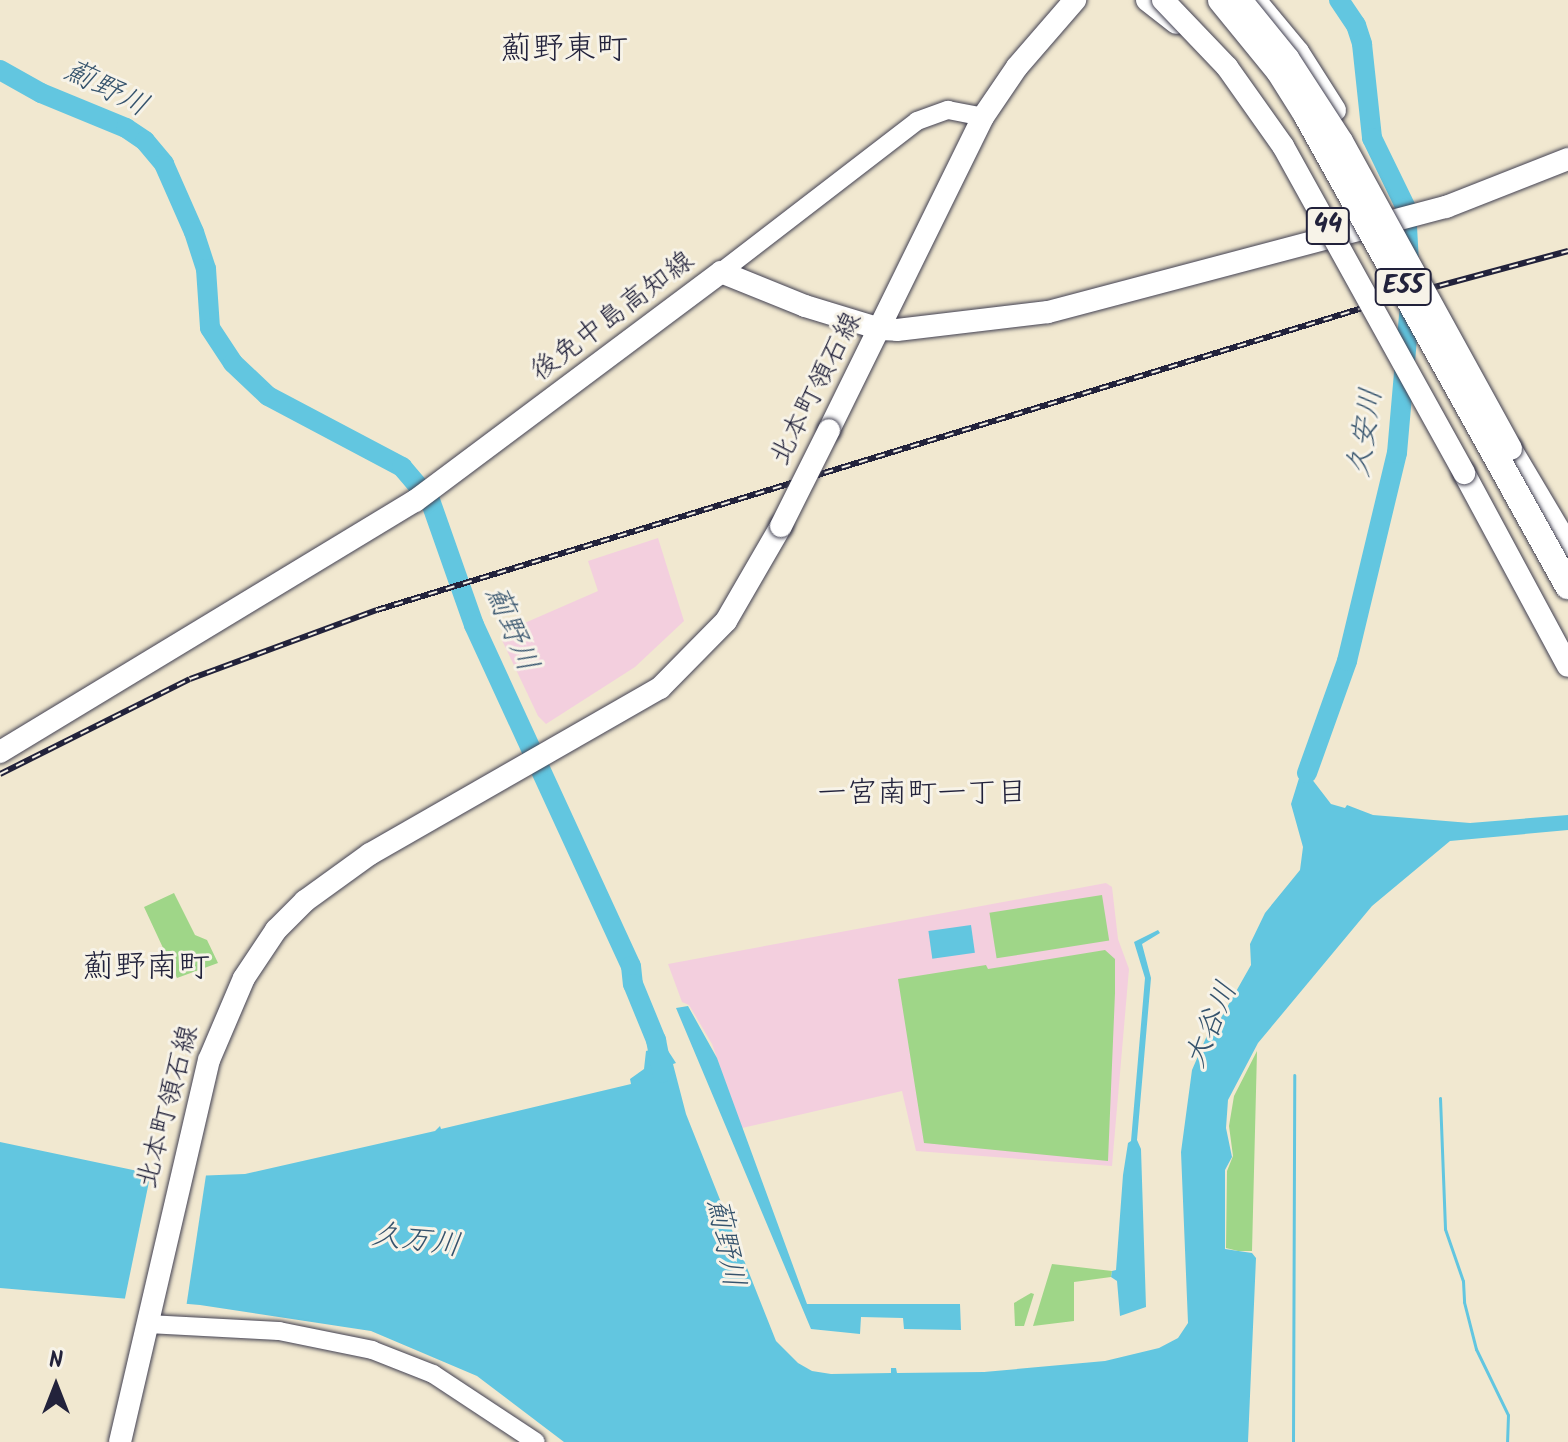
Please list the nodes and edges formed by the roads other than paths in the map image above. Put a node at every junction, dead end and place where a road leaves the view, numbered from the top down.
1 (1075, 0) edge
2 (1147, 0) edge
3 (1163, 0) edge
4 (1221, 0) edge
5 (1241, 0) edge
6 (1255, 0) edge
7 (983, 117) junction
8 (1568, 159) edge
9 (721, 272) junction
10 (880, 329) junction
11 (1515, 446) junction
12 (1460, 476) junction
13 (1568, 545) edge
14 (1568, 586) edge
15 (1568, 666) edge
16 (0, 752) edge
17 (149, 1320) junction
18 (120, 1442) edge
19 (536, 1442) edge

1 - 7 main road, 北本町領石線
2 - 12 main road, 44
3 - 12 main road, 44, bridge
4 - 14 highway, E55, bridge
5 - 11 main road, 44, bridge
6 - 11 main road
7 - 9 street
7 - 10 main road, 北本町領石線
8 - 10 main road, 後免中島高知線
9 - 10 main road, 後免中島高知線
9 - 16 main road, 後免中島高知線
10 - 17 main road, 北本町領石線, bridge
11 - 13 main road, 44
12 - 15 main road, 44
17 - 18 main road, 北本町領石線
17 - 19 street

